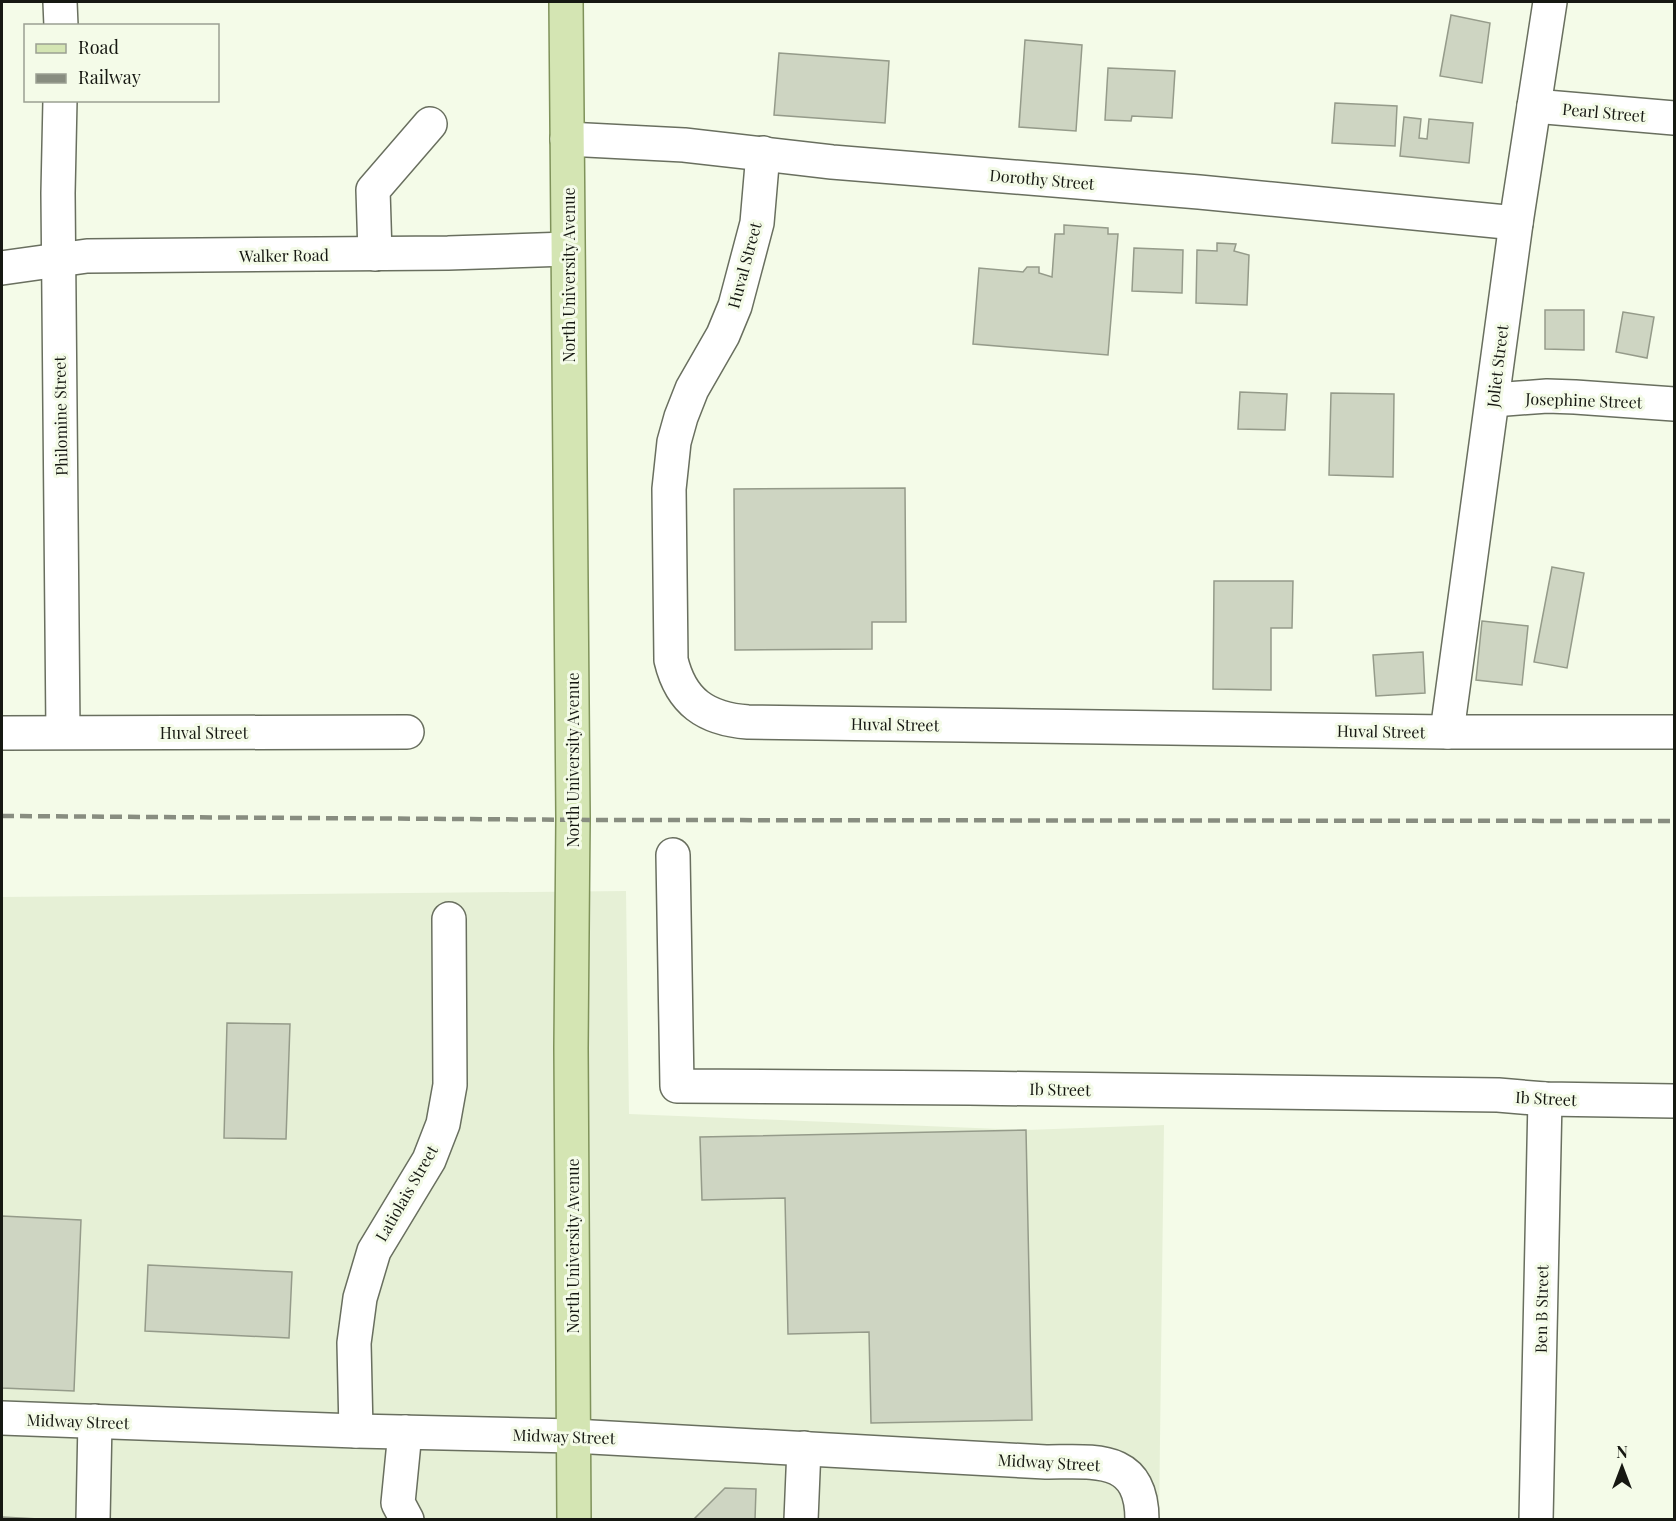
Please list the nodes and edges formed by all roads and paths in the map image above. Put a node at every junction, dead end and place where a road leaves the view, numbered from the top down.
1 (60, 2) edge
2 (566, 2) edge
3 (1550, 2) edge
4 (61, 24) edge
5 (60, 102) edge
6 (1534, 106) junction
7 (1674, 118) edge
8 (430, 124) dead end
9 (567, 139) junction
10 (763, 153) junction
11 (1516, 223) junction
12 (567, 249) junction
13 (375, 254) junction
14 (59, 259) junction
15 (2, 268) edge
16 (1493, 400) junction
17 (1674, 404) edge
18 (63, 732) junction
19 (407, 732) dead end
20 (1447, 732) junction
21 (1674, 732) edge
22 (2, 733) edge
23 (673, 855) dead end
24 (449, 919) dead end
25 (1545, 1099) junction
26 (1674, 1101) edge
27 (2, 1418) edge
28 (95, 1421) junction
29 (356, 1431) junction
30 (405, 1432) junction
31 (573, 1436) junction
32 (804, 1448) junction
33 (93, 1520) edge
34 (407, 1520) edge
35 (574, 1520) edge
36 (801, 1520) edge
37 (1142, 1520) edge
38 (1536, 1520) edge

1 - 4 street
2 - 9 main road, North University Avenue
3 - 6 street, Joliet Street
5 - 14 street, Philomine Street
6 - 7 street, Pearl Street
6 - 11 street, Joliet Street
8 - 13 street
9 - 10 street, Dorothy Street
9 - 12 main road, North University Avenue
10 - 11 street, Dorothy Street
10 - 20 street, Huval Street
11 - 16 street, Joliet Street
12 - 13 street, Walker Road
12 - 31 main road, North University Avenue
13 - 14 street, Walker Road
14 - 15 street, Walker Road
14 - 18 street, Philomine Street
16 - 17 street, Josephine Street
16 - 20 street, Joliet Street
18 - 19 street, Huval Street
18 - 22 street, Huval Street
20 - 21 street, Huval Street
23 - 25 street, Ib Street
24 - 29 street, Latiolais Street
25 - 26 street, Ib Street
25 - 38 street, Ben B Street
27 - 28 street, Midway Street
28 - 29 street, Midway Street
28 - 33 street
29 - 30 street, Midway Street
30 - 31 street, Midway Street
30 - 34 street
31 - 32 street, Midway Street
31 - 35 main road, North University Avenue
32 - 36 street
32 - 37 street, Midway Street

